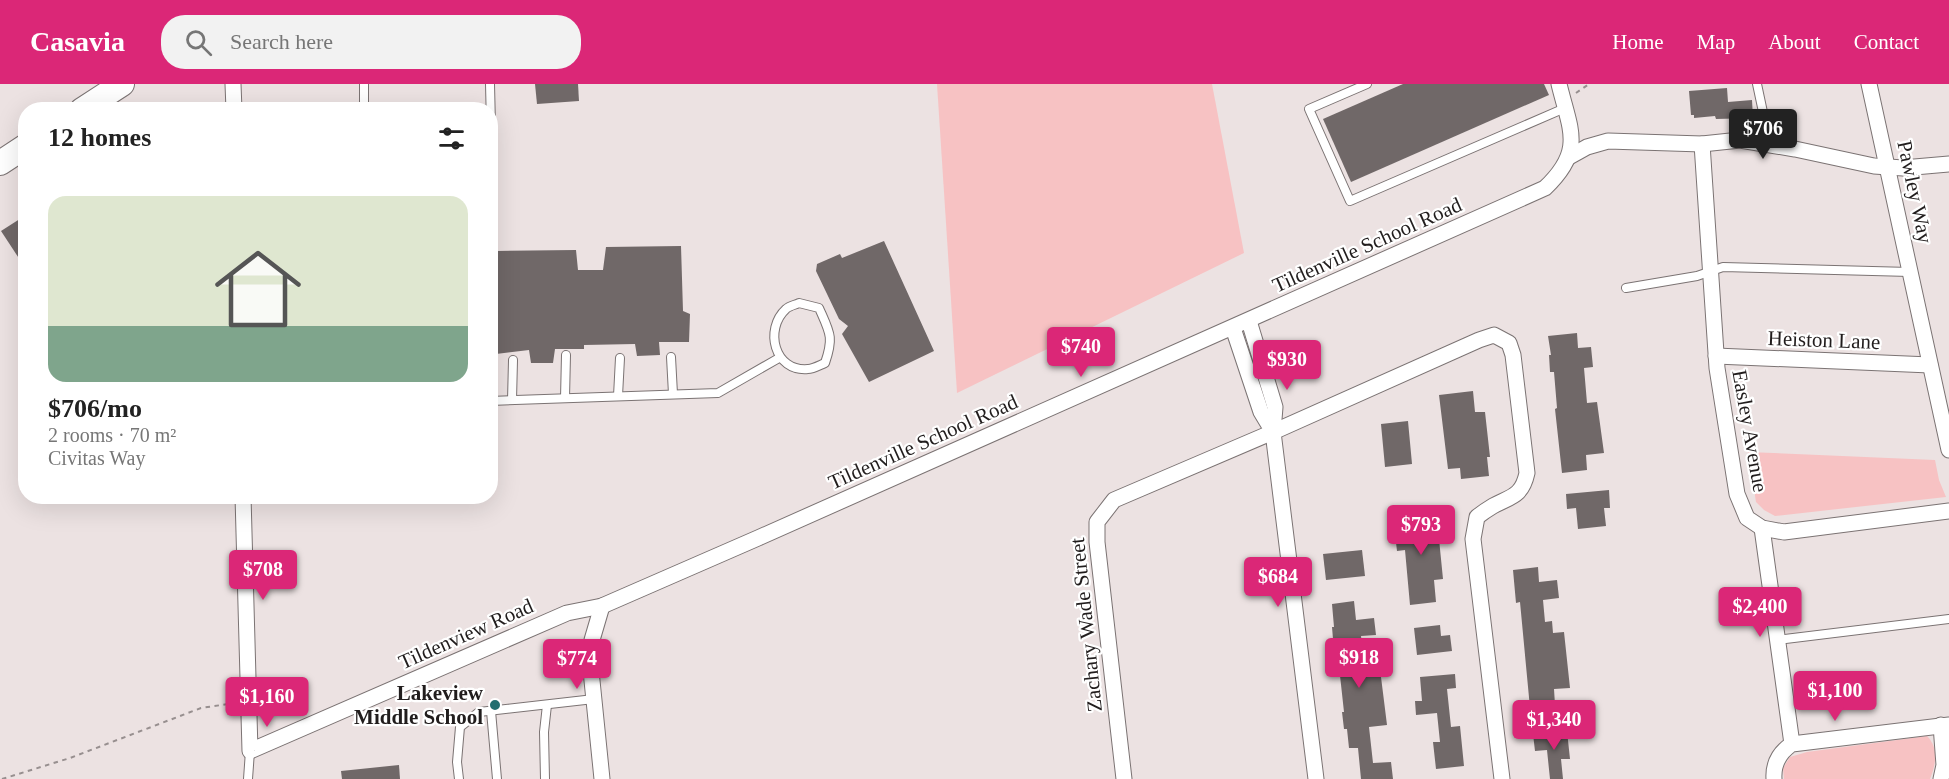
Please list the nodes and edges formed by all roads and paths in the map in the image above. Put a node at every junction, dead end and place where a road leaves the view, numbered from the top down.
1 (122, 84) edge
2 (233, 84) edge
3 (364, 84) edge
4 (490, 84) edge
5 (1367, 84) edge
6 (1559, 84) edge
7 (1588, 84) edge
8 (1757, 84) edge
9 (1869, 84) edge
10 (94, 102) edge
11 (234, 102) edge
12 (364, 102) edge
13 (490, 102) edge
14 (1568, 103) junction
15 (1702, 144) junction
16 (1770, 145) junction
17 (18, 151) edge
18 (1569, 157) junction
19 (0, 163) edge
20 (1949, 164) edge
21 (1888, 168) junction
22 (1710, 271) junction
23 (1911, 272) junction
24 (1626, 288) dead end
25 (1250, 321) junction
26 (1233, 328) junction
27 (566, 355) dead end
28 (1716, 356) junction
29 (671, 357) dead end
30 (620, 358) dead end
31 (779, 358) junction
32 (513, 360) dead end
33 (1930, 365) junction
34 (673, 394) junction
35 (618, 396) junction
36 (565, 398) junction
37 (512, 400) junction
38 (498, 401) edge
39 (1273, 432) junction
40 (1949, 450) edge
41 (243, 504) edge
42 (1949, 512) edge
43 (1762, 528) junction
44 (602, 606) junction
45 (1949, 619) edge
46 (1777, 640) junction
47 (594, 699) junction
48 (547, 705) junction
49 (250, 706) junction
50 (490, 711) junction
51 (1945, 725) edge
52 (1792, 744) junction
53 (250, 750) junction
54 (2, 779) edge
55 (248, 779) edge
56 (459, 779) edge
57 (497, 779) edge
58 (545, 779) edge
59 (602, 779) edge
60 (1124, 779) edge
61 (1316, 779) edge
62 (1502, 779) edge
63 (1774, 779) edge
64 (1941, 779) edge

1 - 10 main road
2 - 11 street
3 - 12 lane
4 - 13 lane
5 - 14 lane
6 - 14 street
7 - 14 path
8 - 16 lane
9 - 21 street, Pawley Way
14 - 18 street
15 - 16 street
15 - 18 street
15 - 22 street, Easley Avenue
16 - 21 street
17 - 19 main road
18 - 25 street, Tildenville School Road
20 - 21 street
21 - 23 street, Pawley Way
22 - 23 lane
22 - 24 lane
22 - 28 street, Easley Avenue
23 - 33 street, Pawley Way
25 - 26 street, Tildenville School Road
25 - 39 street
26 - 39 street
26 - 44 street, Tildenville School Road
27 - 36 lane
28 - 33 street, Heiston Lane
28 - 43 street, Easley Avenue
29 - 34 lane
30 - 35 lane
31 - 31 lane
31 - 34 lane
32 - 37 lane
33 - 40 street, Pawley Way
34 - 35 lane
35 - 36 lane
36 - 37 lane
37 - 38 lane
39 - 60 street, Zachary Wade Street
39 - 61 street
39 - 62 street, Zachary Wade Street
41 - 49 street
42 - 43 street
43 - 46 street
44 - 47 street
44 - 53 street, Tildenview Road
45 - 46 lane
46 - 52 street
47 - 48 lane
47 - 59 street
48 - 50 lane
48 - 58 lane
49 - 53 street
49 - 54 path
50 - 56 lane
50 - 57 lane
51 - 52 street
51 - 64 street
52 - 63 street
53 - 55 lane

